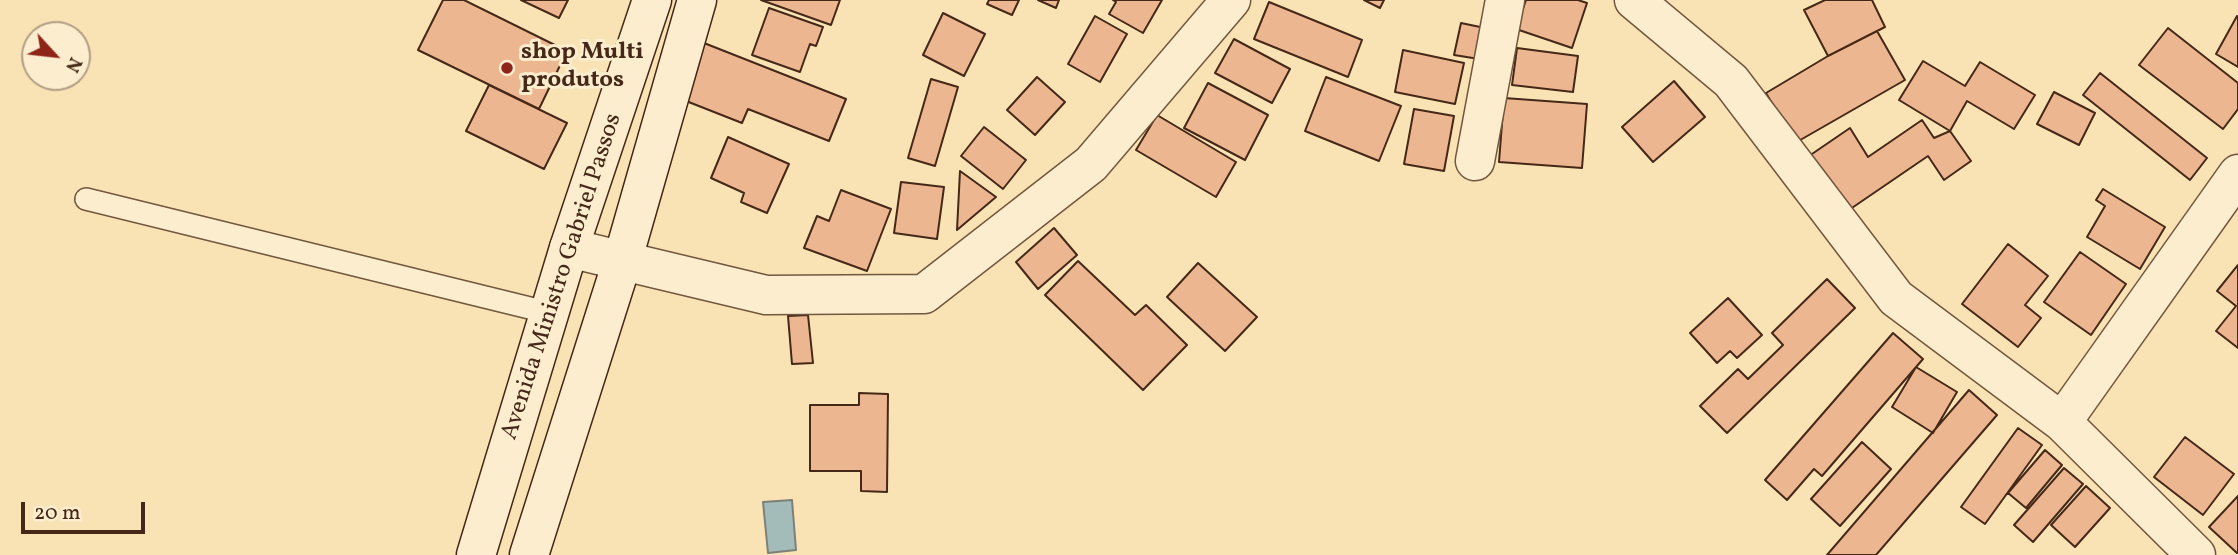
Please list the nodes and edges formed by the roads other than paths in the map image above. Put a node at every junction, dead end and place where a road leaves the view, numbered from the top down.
1 (652, 0) edge
2 (697, 0) edge
3 (1231, 0) edge
4 (1505, 0) edge
5 (1634, 0) edge
6 (1475, 160) dead end
7 (2233, 194) edge
8 (86, 199) dead end
9 (569, 248) junction
10 (622, 262) junction
11 (550, 313) junction
12 (2062, 422) junction
13 (476, 555) edge
14 (529, 555) edge
15 (2196, 555) edge

1 - 9 street, Avenida Ministro Gabriel Passos
2 - 10 street
3 - 10 street
4 - 6 street
5 - 12 street
7 - 12 street
8 - 11 lane
9 - 10 street
9 - 11 street, Avenida Ministro Gabriel Passos
10 - 14 street
11 - 13 street, Avenida Ministro Gabriel Passos
12 - 15 street

